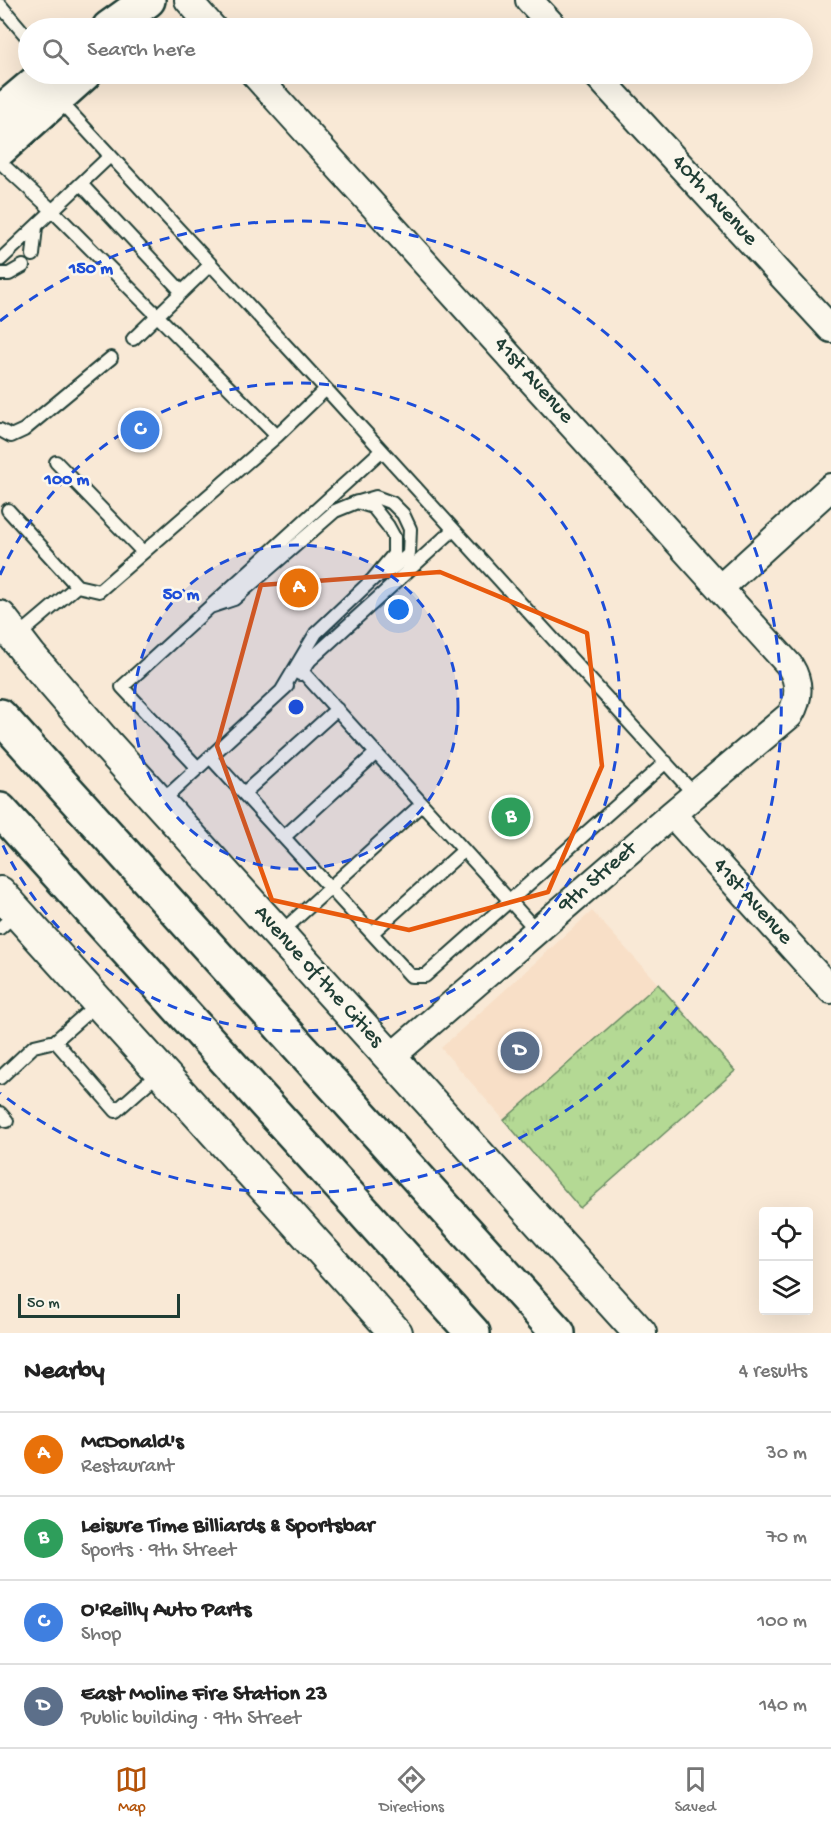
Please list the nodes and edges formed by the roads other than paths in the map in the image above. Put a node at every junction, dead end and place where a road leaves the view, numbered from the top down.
1 (188, 0) edge
2 (529, 0) edge
3 (0, 5) edge
4 (204, 18) edge
5 (546, 18) edge
6 (18, 26) edge
7 (263, 84) edge
8 (605, 84) edge
9 (51, 86) edge
10 (0, 113) edge
11 (0, 149) edge
12 (110, 156) junction
13 (0, 162) edge
14 (81, 184) junction
15 (53, 211) junction
16 (36, 227) junction
17 (33, 255) dead end
18 (0, 260) edge
19 (210, 265) junction
20 (23, 266) dead end
21 (0, 274) edge
22 (182, 292) junction
23 (156, 315) junction
24 (831, 329) edge
25 (133, 339) dead end
26 (111, 358) dead end
27 (326, 389) junction
28 (0, 430) edge
29 (277, 436) junction
30 (381, 451) junction
31 (56, 462) dead end
32 (831, 487) edge
33 (357, 502) junction
34 (8, 510) dead end
35 (453, 530) junction
36 (143, 552) junction
37 (373, 579) junction
38 (77, 586) junction
39 (720, 588) junction
40 (206, 609) junction
41 (8, 628) edge
42 (302, 671) junction
43 (282, 690) junction
44 (798, 696) joint
45 (337, 709) junction
46 (0, 716) edge
47 (376, 753) junction
48 (210, 757) junction
49 (666, 762) junction
50 (198, 768) junction
51 (244, 793) junction
52 (695, 795) junction
53 (160, 803) junction
54 (422, 804) junction
55 (0, 810) edge
56 (672, 814) junction
57 (284, 837) junction
58 (464, 850) junction
59 (330, 887) junction
60 (510, 901) junction
61 (6, 911) edge
62 (537, 931) junction
63 (372, 933) junction
64 (279, 934) junction
65 (831, 990) edge
66 (99, 1003) junction
67 (55, 1041) junction
68 (391, 1057) junction
69 (161, 1071) junction
70 (0, 1078) edge
71 (396, 1333) edge
72 (473, 1333) edge
73 (558, 1333) edge
74 (640, 1333) edge

1 - 4 street
2 - 5 street
3 - 6 lane
7 - 39 street, 41st Avenue
8 - 24 street, 40th Avenue
9 - 10 main road
9 - 11 main road
9 - 12 lane
12 - 14 lane
12 - 19 lane
13 - 15 lane
14 - 15 lane
14 - 22 lane
15 - 16 lane
15 - 23 lane
16 - 17 lane
16 - 18 lane
19 - 22 lane
19 - 27 lane
20 - 21 lane
22 - 23 lane
23 - 25 lane
23 - 29 lane
26 - 28 lane
27 - 29 lane
27 - 30 lane
29 - 36 lane
30 - 35 lane
30 - 40 lane
31 - 36 lane
32 - 39 street
33 - 37 lane
33 - 37 lane
33 - 40 lane
34 - 38 lane
35 - 42 lane
35 - 49 lane
36 - 38 lane
37 - 43 lane
38 - 41 lane
39 - 44 street, 41st Avenue
40 - 50 lane
41 - 53 street, Avenue of the Cities
42 - 43 lane
42 - 45 lane
43 - 48 lane
44 - 52 street, 9th Street
45 - 47 lane
45 - 51 lane
46 - 73 main road
47 - 54 lane
47 - 57 lane
48 - 50 lane
48 - 51 lane
49 - 52 lane
49 - 60 lane
50 - 53 lane
51 - 57 lane
52 - 56 street, 9th Street
53 - 64 street, Avenue of the Cities
54 - 58 lane
54 - 59 lane
55 - 72 main road
56 - 62 street, 9th Street
56 - 65 street, 41st Avenue
57 - 59 lane
58 - 60 lane
58 - 63 lane
59 - 63 lane
59 - 64 lane
60 - 62 lane
60 - 63 lane
61 - 66 street
62 - 68 street, 9th Street
64 - 68 street, Avenue of the Cities
66 - 67 lane
66 - 69 street
67 - 69 lane
67 - 70 lane
68 - 74 street, Avenue of the Cities
69 - 71 street

